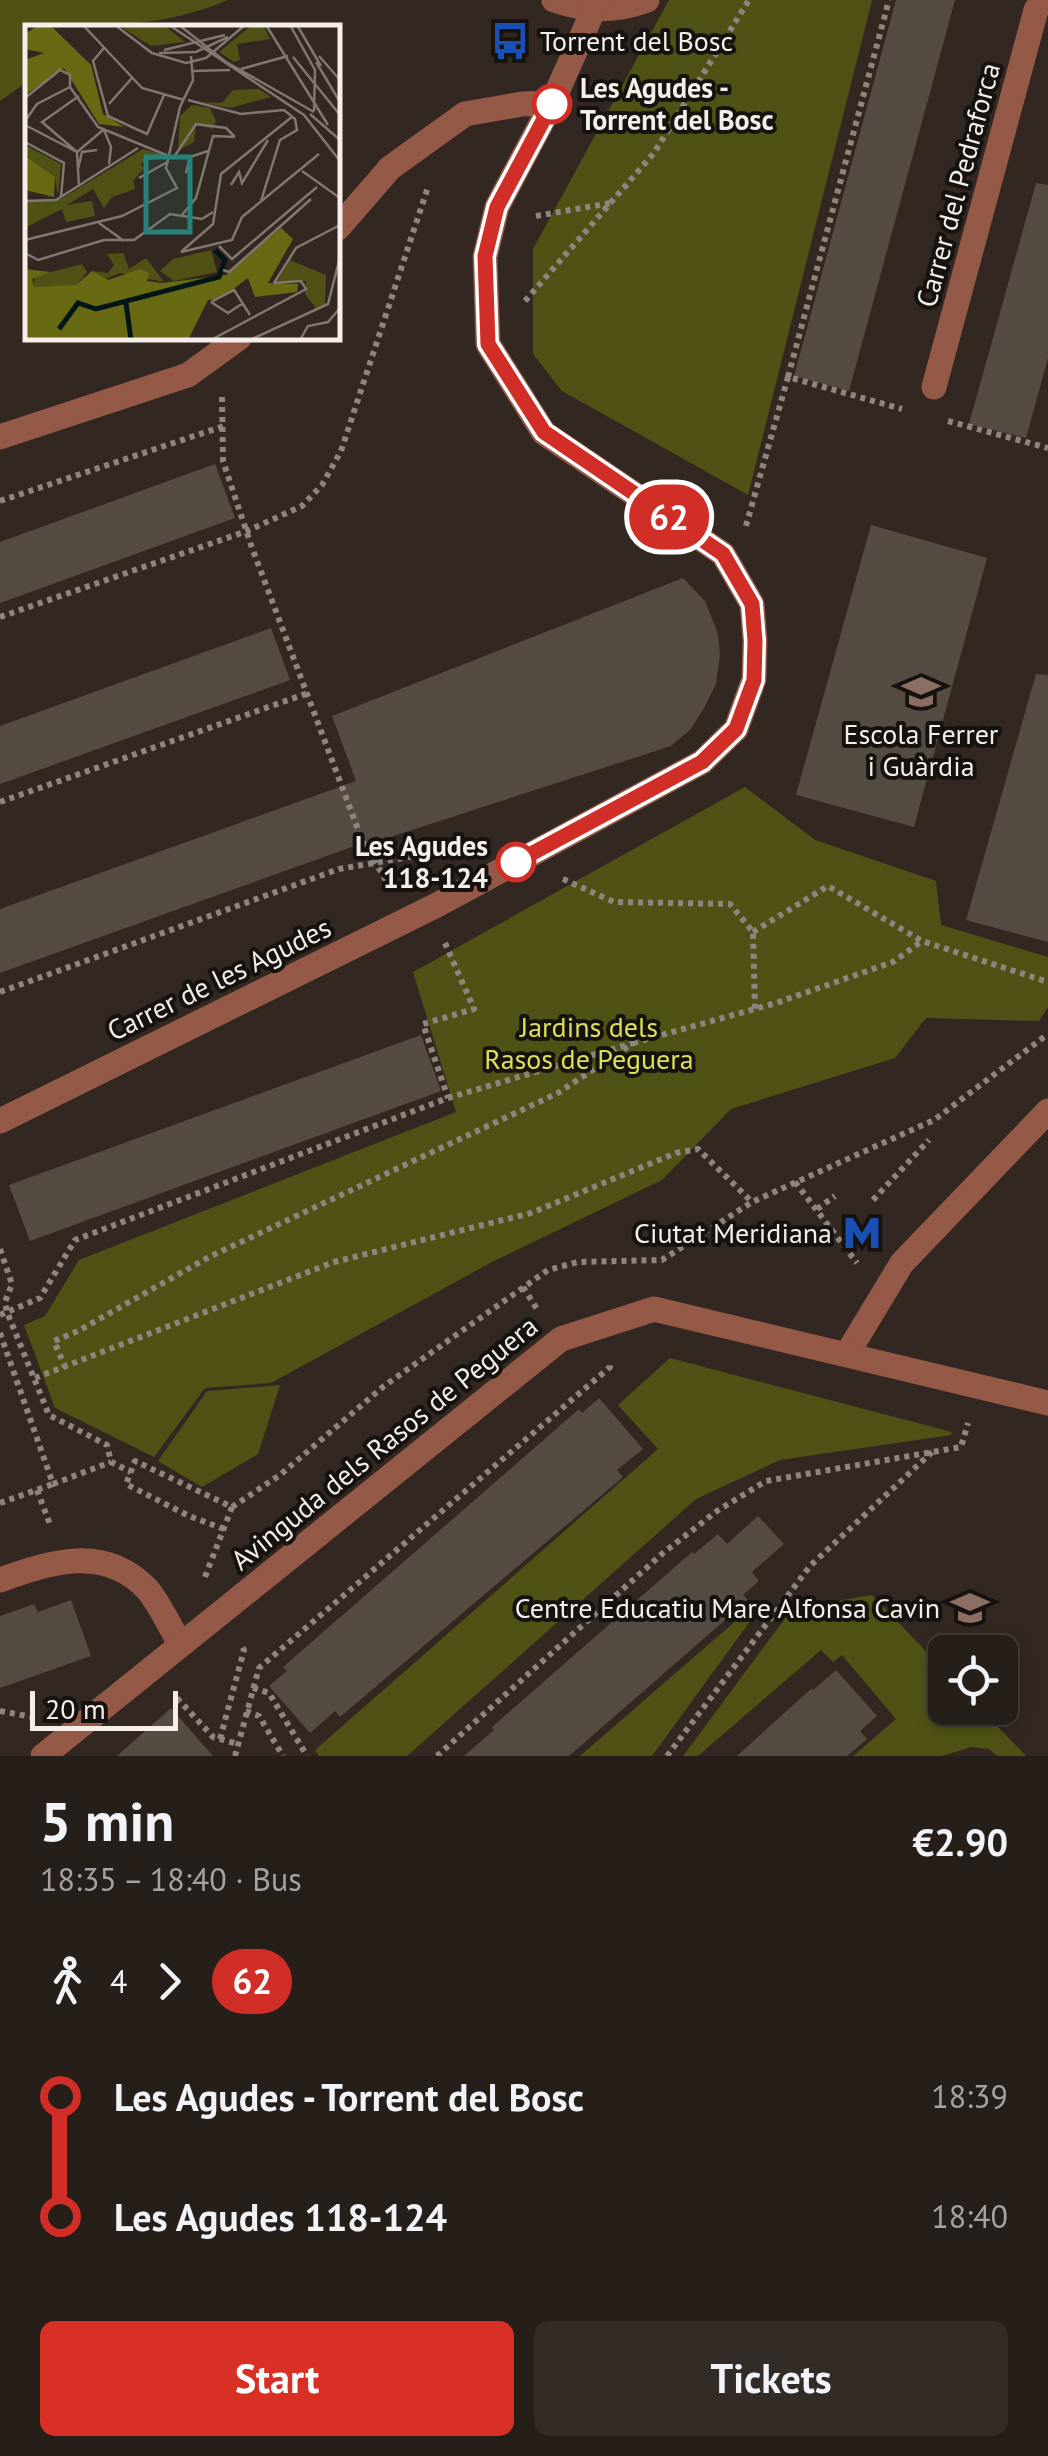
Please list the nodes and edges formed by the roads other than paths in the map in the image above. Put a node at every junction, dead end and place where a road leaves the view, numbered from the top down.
1 (554, 0) edge
2 (647, 0) edge
3 (1042, 0) edge
4 (596, 5) edge
5 (552, 104) junction
6 (340, 226) edge
7 (235, 340) edge
8 (934, 387) dead end
9 (0, 437) edge
10 (1048, 1111) edge
11 (0, 1121) edge
12 (848, 1354) junction
13 (1048, 1402) edge
14 (0, 1580) edge
15 (180, 1643) junction
16 (43, 1756) edge

1 - 4 street
2 - 4 street
3 - 8 street, Carrer del Pedraforca
4 - 5 street
5 - 6 street
5 - 11 street, Carrer de les Agudes
7 - 9 street
10 - 12 street
12 - 13 street, Avinguda dels Rasos de Peguera
12 - 15 street, Avinguda dels Rasos de Peguera
14 - 15 street
15 - 16 street, Avinguda dels Rasos de Peguera

